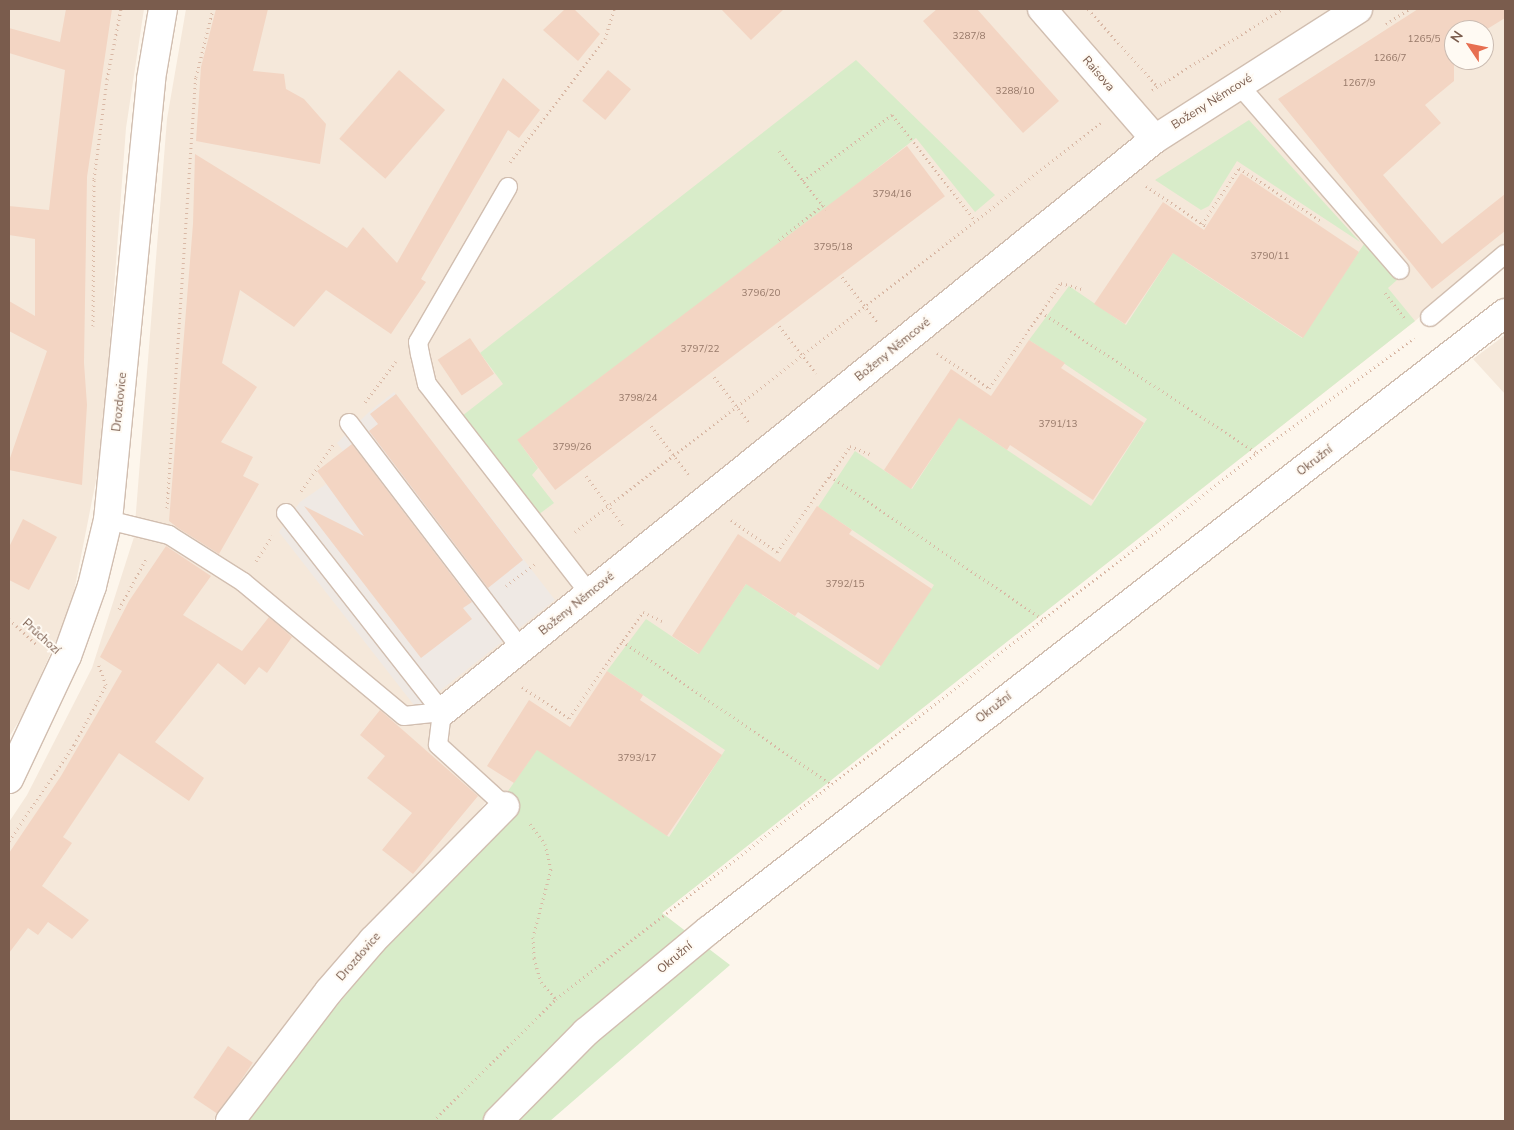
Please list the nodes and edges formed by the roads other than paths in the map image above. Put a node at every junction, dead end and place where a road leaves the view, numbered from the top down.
1 (163, 9) edge
2 (1042, 9) edge
3 (1358, 9) edge
4 (1239, 85) junction
5 (1155, 139) junction
6 (508, 187) road end
7 (1504, 258) edge
8 (1400, 270) dead end
9 (1505, 313) edge
10 (1430, 316) dead end
11 (349, 424) road end
12 (286, 513) road end
13 (108, 520) junction
14 (590, 594) junction
15 (521, 649) junction
16 (442, 712) junction
17 (9, 778) edge
18 (505, 806) joint
19 (230, 1121) edge
20 (498, 1121) edge

1 - 13 street, Drozdovice
2 - 5 street, Raisova
3 - 4 street, Boženy Němcové
4 - 5 street, Boženy Němcové
4 - 8 lane
5 - 14 street, Boženy Němcové
6 - 14 lane
7 - 10 lane
9 - 20 street, Okružní
11 - 15 lane
12 - 16 lane
13 - 16 lane
13 - 17 street, Drozdovice
14 - 15 street, Boženy Němcové
15 - 16 street, Boženy Němcové
16 - 18 lane
18 - 19 street, Drozdovice

